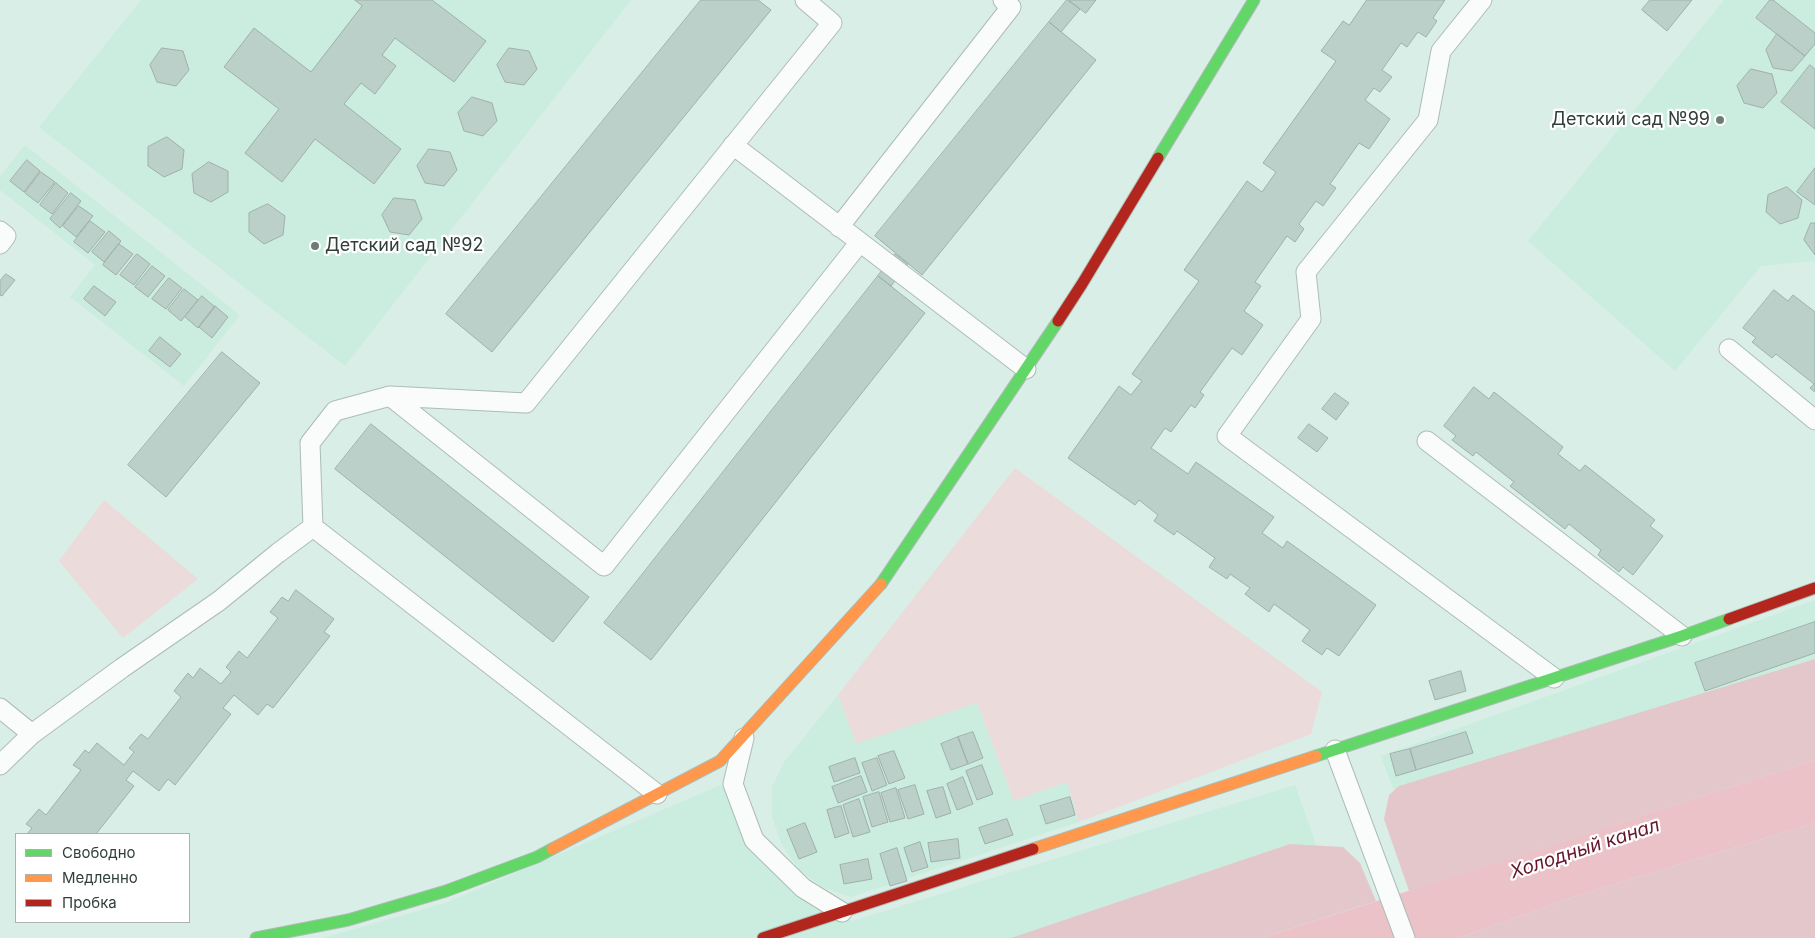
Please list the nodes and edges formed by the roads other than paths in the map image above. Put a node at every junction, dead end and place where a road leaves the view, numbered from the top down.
1 (804, 0) edge
2 (1003, 0) edge
3 (1254, 0) edge
4 (1482, 0) edge
5 (733, 146) junction
6 (839, 226) junction
7 (0, 231) edge
8 (860, 242) junction
9 (0, 244) edge
10 (1728, 349) dead end
11 (1026, 369) junction
12 (390, 396) junction
13 (1815, 420) edge
14 (1427, 441) dead end
15 (313, 527) junction
16 (1815, 588) edge
17 (1682, 636) junction
18 (1554, 678) junction
19 (0, 708) edge
20 (32, 734) junction
21 (744, 735) junction
22 (1335, 750) junction
23 (0, 765) edge
24 (657, 794) junction
25 (842, 912) junction
26 (256, 938) edge
27 (763, 938) edge
28 (1406, 938) edge

1 - 5 lane
2 - 6 lane
3 - 11 street
4 - 18 lane
5 - 6 lane
5 - 12 lane
6 - 8 lane
7 - 9 lane
8 - 11 lane
8 - 12 lane
10 - 13 lane
11 - 21 street
12 - 15 lane
14 - 17 lane
15 - 20 lane
15 - 24 lane
16 - 17 street
17 - 18 street
18 - 22 street
19 - 20 lane
20 - 23 lane
21 - 24 street
21 - 25 lane
22 - 25 street
22 - 28 lane
24 - 26 street
25 - 27 street

